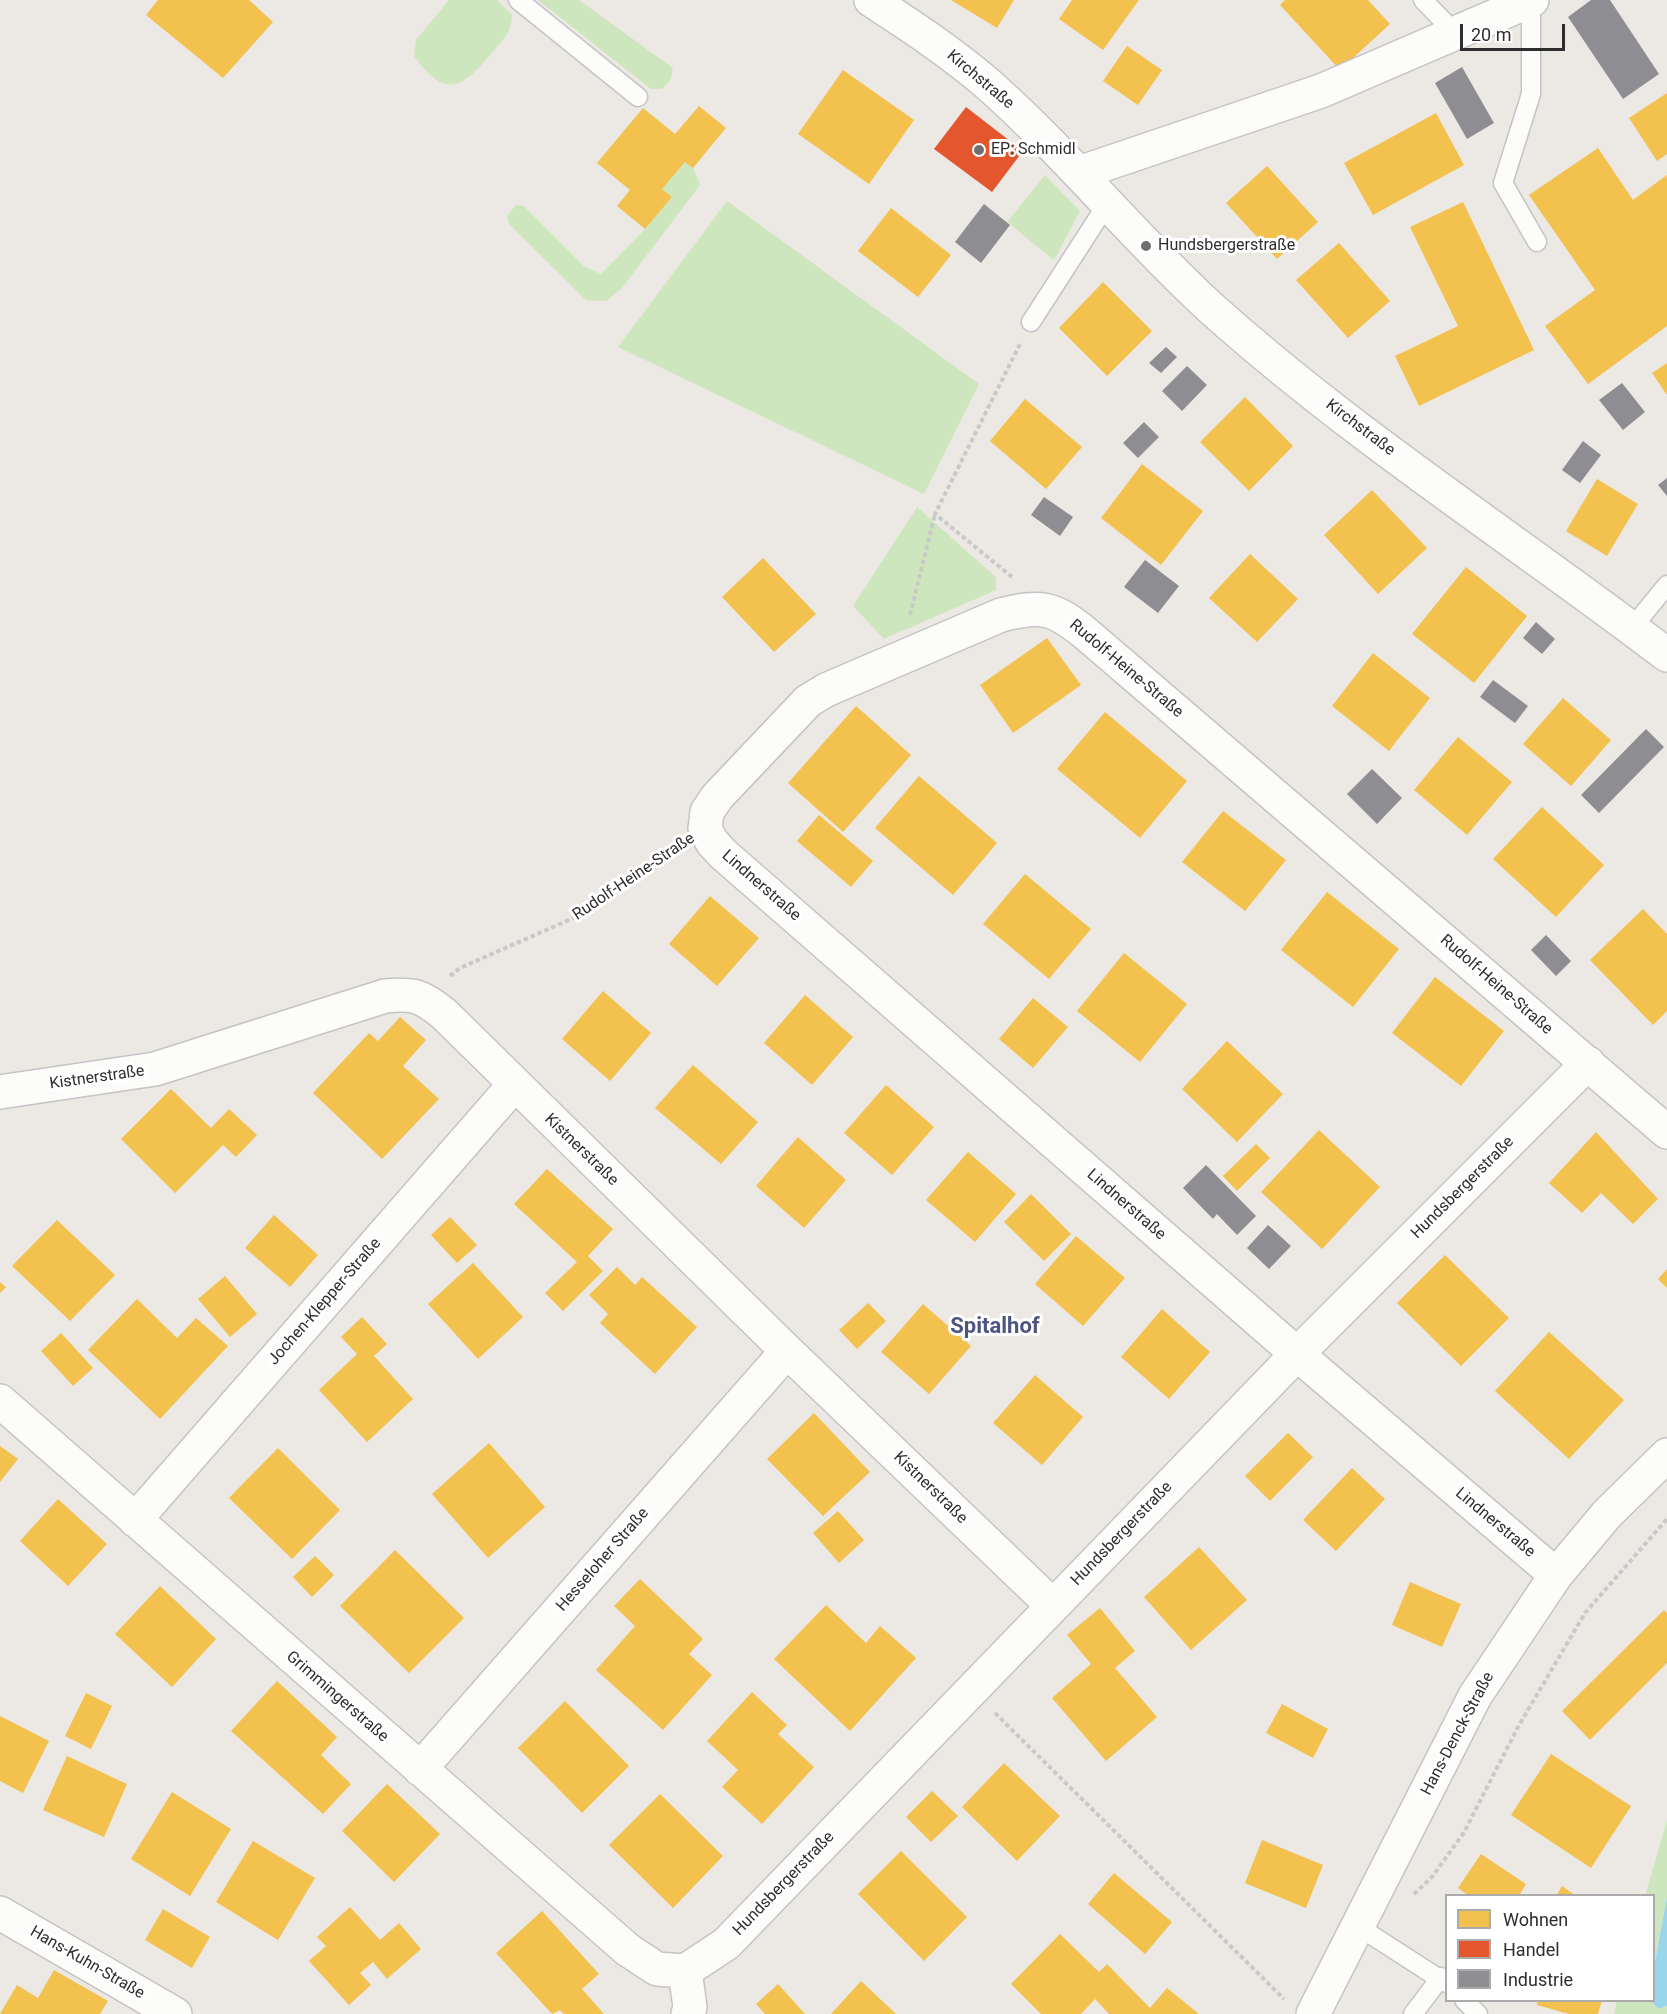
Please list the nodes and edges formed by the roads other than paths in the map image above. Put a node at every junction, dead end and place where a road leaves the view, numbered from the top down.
1 (518, 0) edge
2 (871, 0) edge
3 (1423, 0) edge
4 (1531, 0) edge
5 (1455, 33) junction
6 (638, 97) dead end
7 (1079, 173) junction
8 (1107, 204) junction
9 (1537, 242) dead end
10 (1031, 322) road end
11 (1667, 585) edge
12 (1632, 628) junction
13 (1667, 655) edge
14 (705, 829) joint
15 (1588, 1063) junction
16 (514, 1085) junction
17 (0, 1092) edge
18 (1667, 1132) edge
19 (787, 1351) junction
20 (1297, 1354) junction
21 (0, 1401) edge
22 (1667, 1455) edge
23 (135, 1520) junction
24 (1556, 1575) junction
25 (1053, 1606) junction
26 (420, 1769) junction
27 (0, 1913) edge
28 (1359, 1927) junction
29 (685, 1971) junction
30 (1444, 1980) edge
31 (1465, 2002) edge
32 (1302, 2010) edge
33 (175, 2014) edge
34 (688, 2014) edge
35 (1413, 2014) edge
36 (1478, 2014) edge

1 - 6 lane
2 - 7 street, Kirchstraße
3 - 5 lane
4 - 5 street
4 - 9 lane
5 - 7 street
7 - 8 street, Kirchstraße
8 - 10 lane
8 - 12 street, Kirchstraße
11 - 12 lane
12 - 13 street, Kirchstraße
14 - 15 street, Rudolf-Heine-Straße
14 - 20 street, Lindnerstraße
15 - 18 street, Rudolf-Heine-Straße
15 - 20 street, Hundsbergerstraße
16 - 17 street, Kistnerstraße
16 - 19 street, Kistnerstraße
16 - 23 street, Jochen-Klepper-Straße
19 - 25 street, Kistnerstraße
19 - 26 street, Hesseloher Straße
20 - 24 street, Lindnerstraße
20 - 25 street, Hundsbergerstraße
21 - 23 street, Grimmingerstraße
22 - 24 street, Hans-Denck-Straße
23 - 26 street, Grimmingerstraße
24 - 28 street, Hans-Denck-Straße
25 - 29 street, Hundsbergerstraße
26 - 29 street, Grimmingerstraße
27 - 33 street, Hans-Kuhn-Straße
28 - 30 lane
28 - 32 street, Hans-Denck-Straße
29 - 34 street
30 - 35 lane
31 - 36 lane

